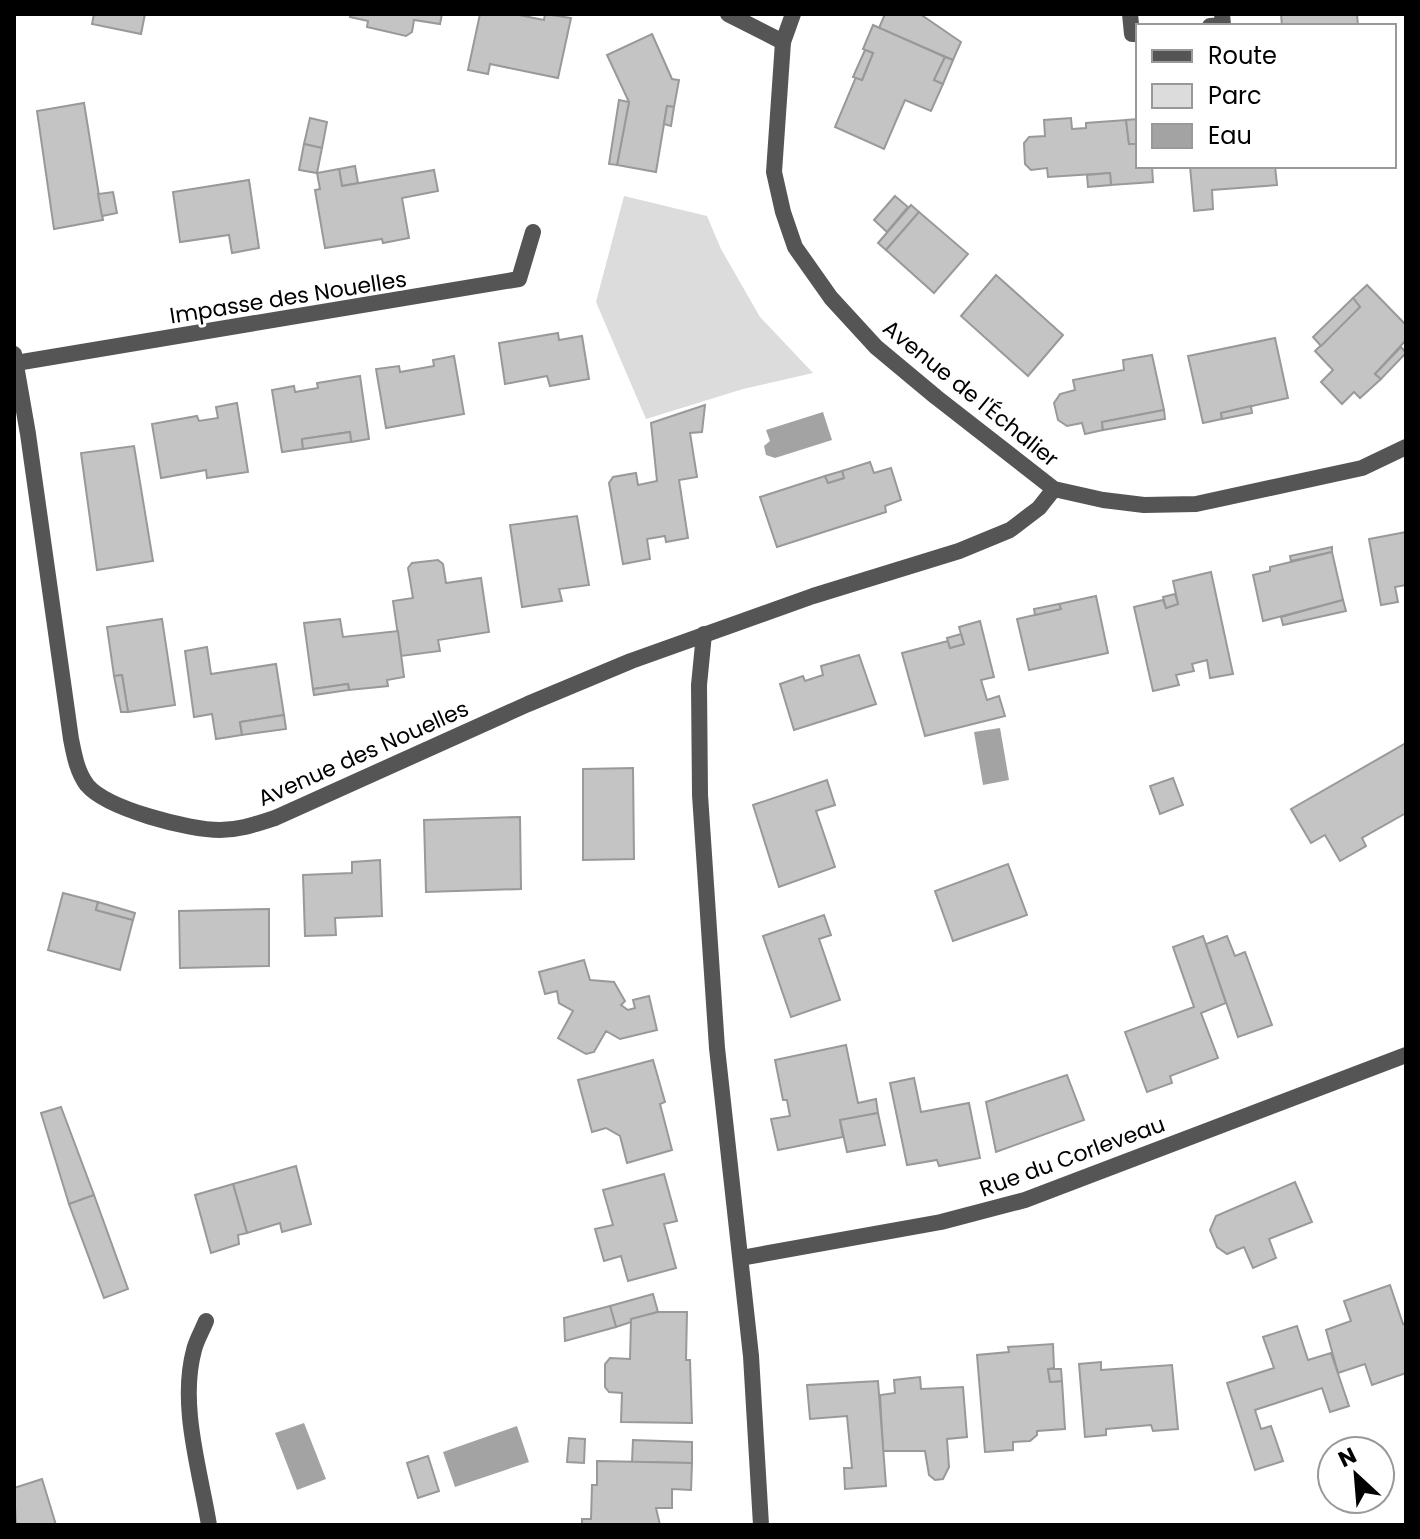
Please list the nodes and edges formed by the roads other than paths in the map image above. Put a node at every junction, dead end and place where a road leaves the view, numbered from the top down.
1 (728, 14) edge
2 (793, 14) edge
3 (1130, 14) edge
4 (1136, 34) edge
5 (783, 42) junction
6 (533, 232) dead end
7 (15, 359) edge
8 (1406, 447) edge
9 (1054, 489) junction
10 (704, 634) junction
11 (1406, 1055) edge
12 (741, 1258) junction
13 (206, 1321) dead end
14 (209, 1525) edge
15 (761, 1525) edge

1 - 5 street
2 - 5 street, Avenue de l'Échalier
3 - 4 street
5 - 9 street, Avenue de l'Échalier
6 - 7 street, Impasse des Nouelles
7 - 10 street, Avenue des Nouelles
8 - 9 street, Avenue de l'Échalier
9 - 10 street, Avenue des Nouelles
10 - 12 street
11 - 12 street, Rue du Corleveau
12 - 15 street
13 - 14 street

